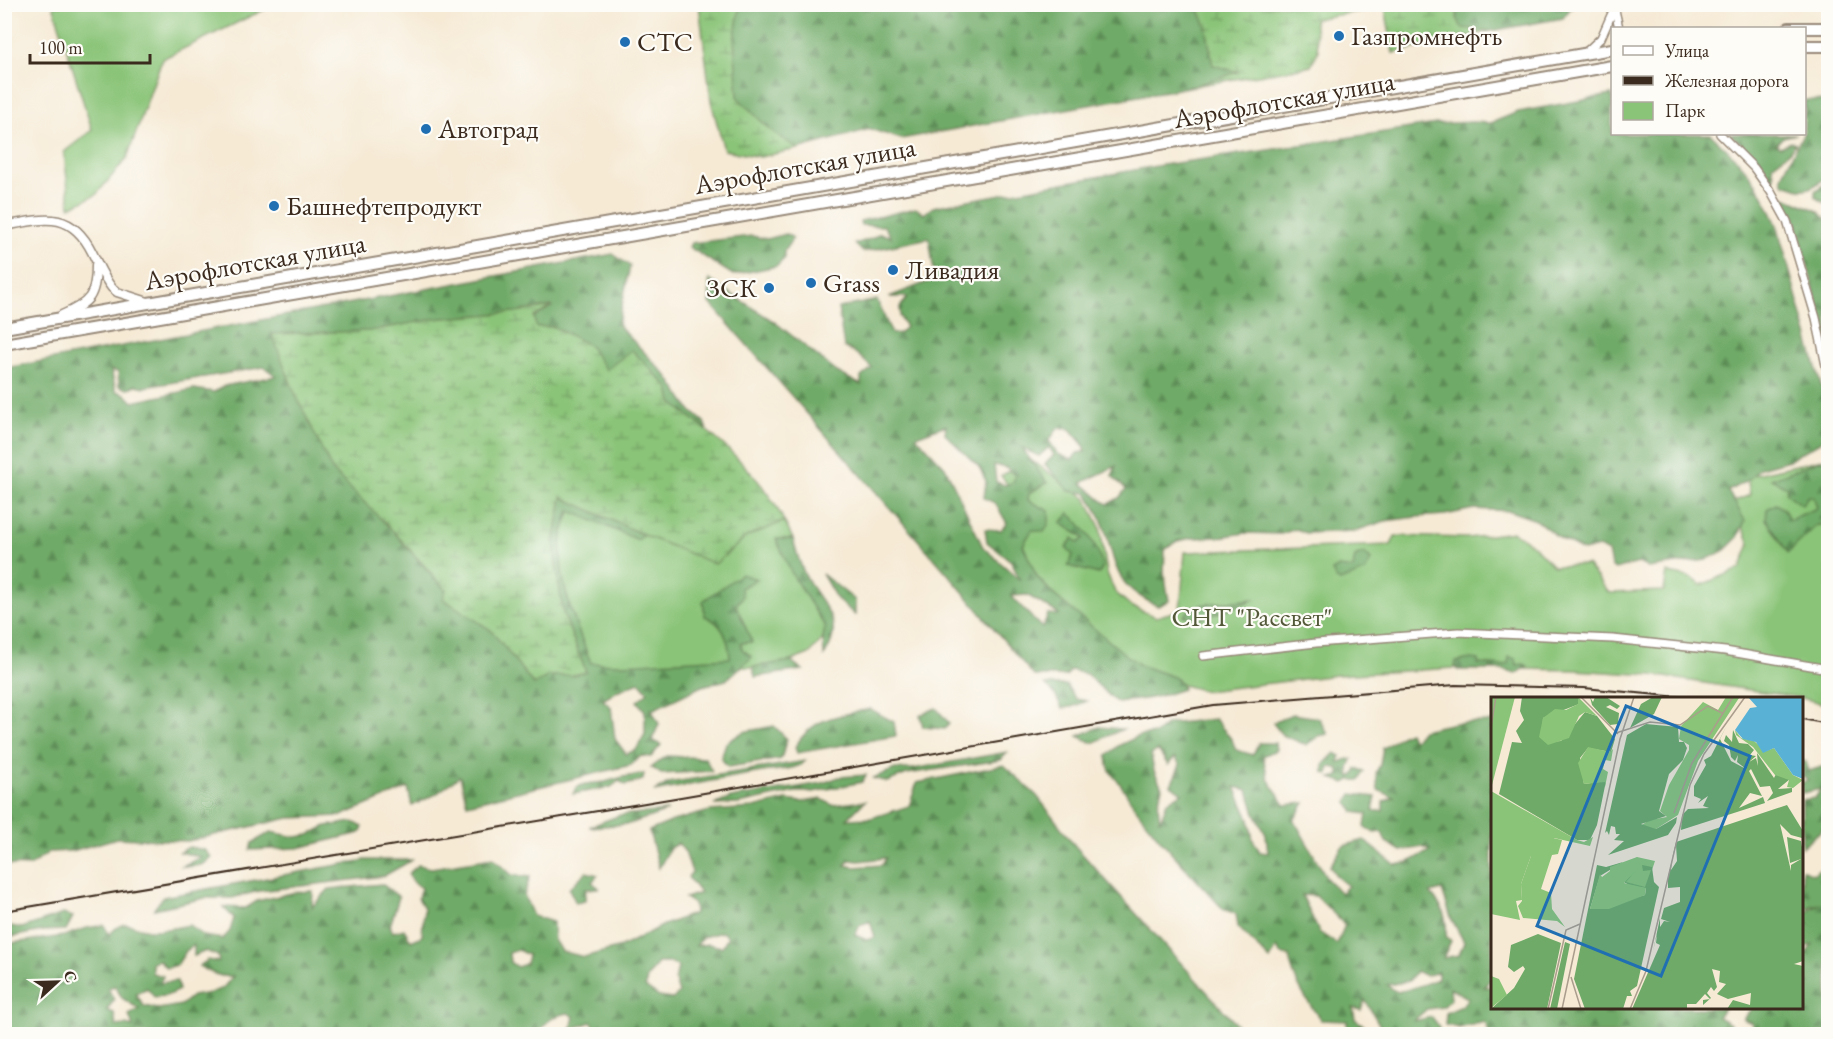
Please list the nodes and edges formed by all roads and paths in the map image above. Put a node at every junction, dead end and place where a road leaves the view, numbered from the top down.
1 (1615, 7) edge
2 (1619, 27) edge
3 (1806, 28) edge
4 (1828, 28) edge
5 (1806, 46) edge
6 (1828, 46) edge
7 (1611, 49) edge
8 (1584, 54) junction
9 (1611, 66) edge
10 (1721, 135) edge
11 (4, 226) edge
12 (96, 261) junction
13 (149, 303) junction
14 (53, 319) junction
15 (4, 328) edge
16 (4, 344) edge
17 (1828, 375) edge
18 (1203, 656) dead end
19 (1828, 669) edge

1 - 2 street
1 - 8 street
3 - 4 main road
5 - 6 main road
7 - 8 main road, Аэрофлотская улица
8 - 13 main road, Аэрофлотская улица
9 - 16 main road, Аэрофлотская улица
10 - 17 street
11 - 12 street
12 - 13 street
12 - 14 street
13 - 14 main road, Аэрофлотская улица
14 - 15 main road, Аэрофлотская улица
18 - 19 street

